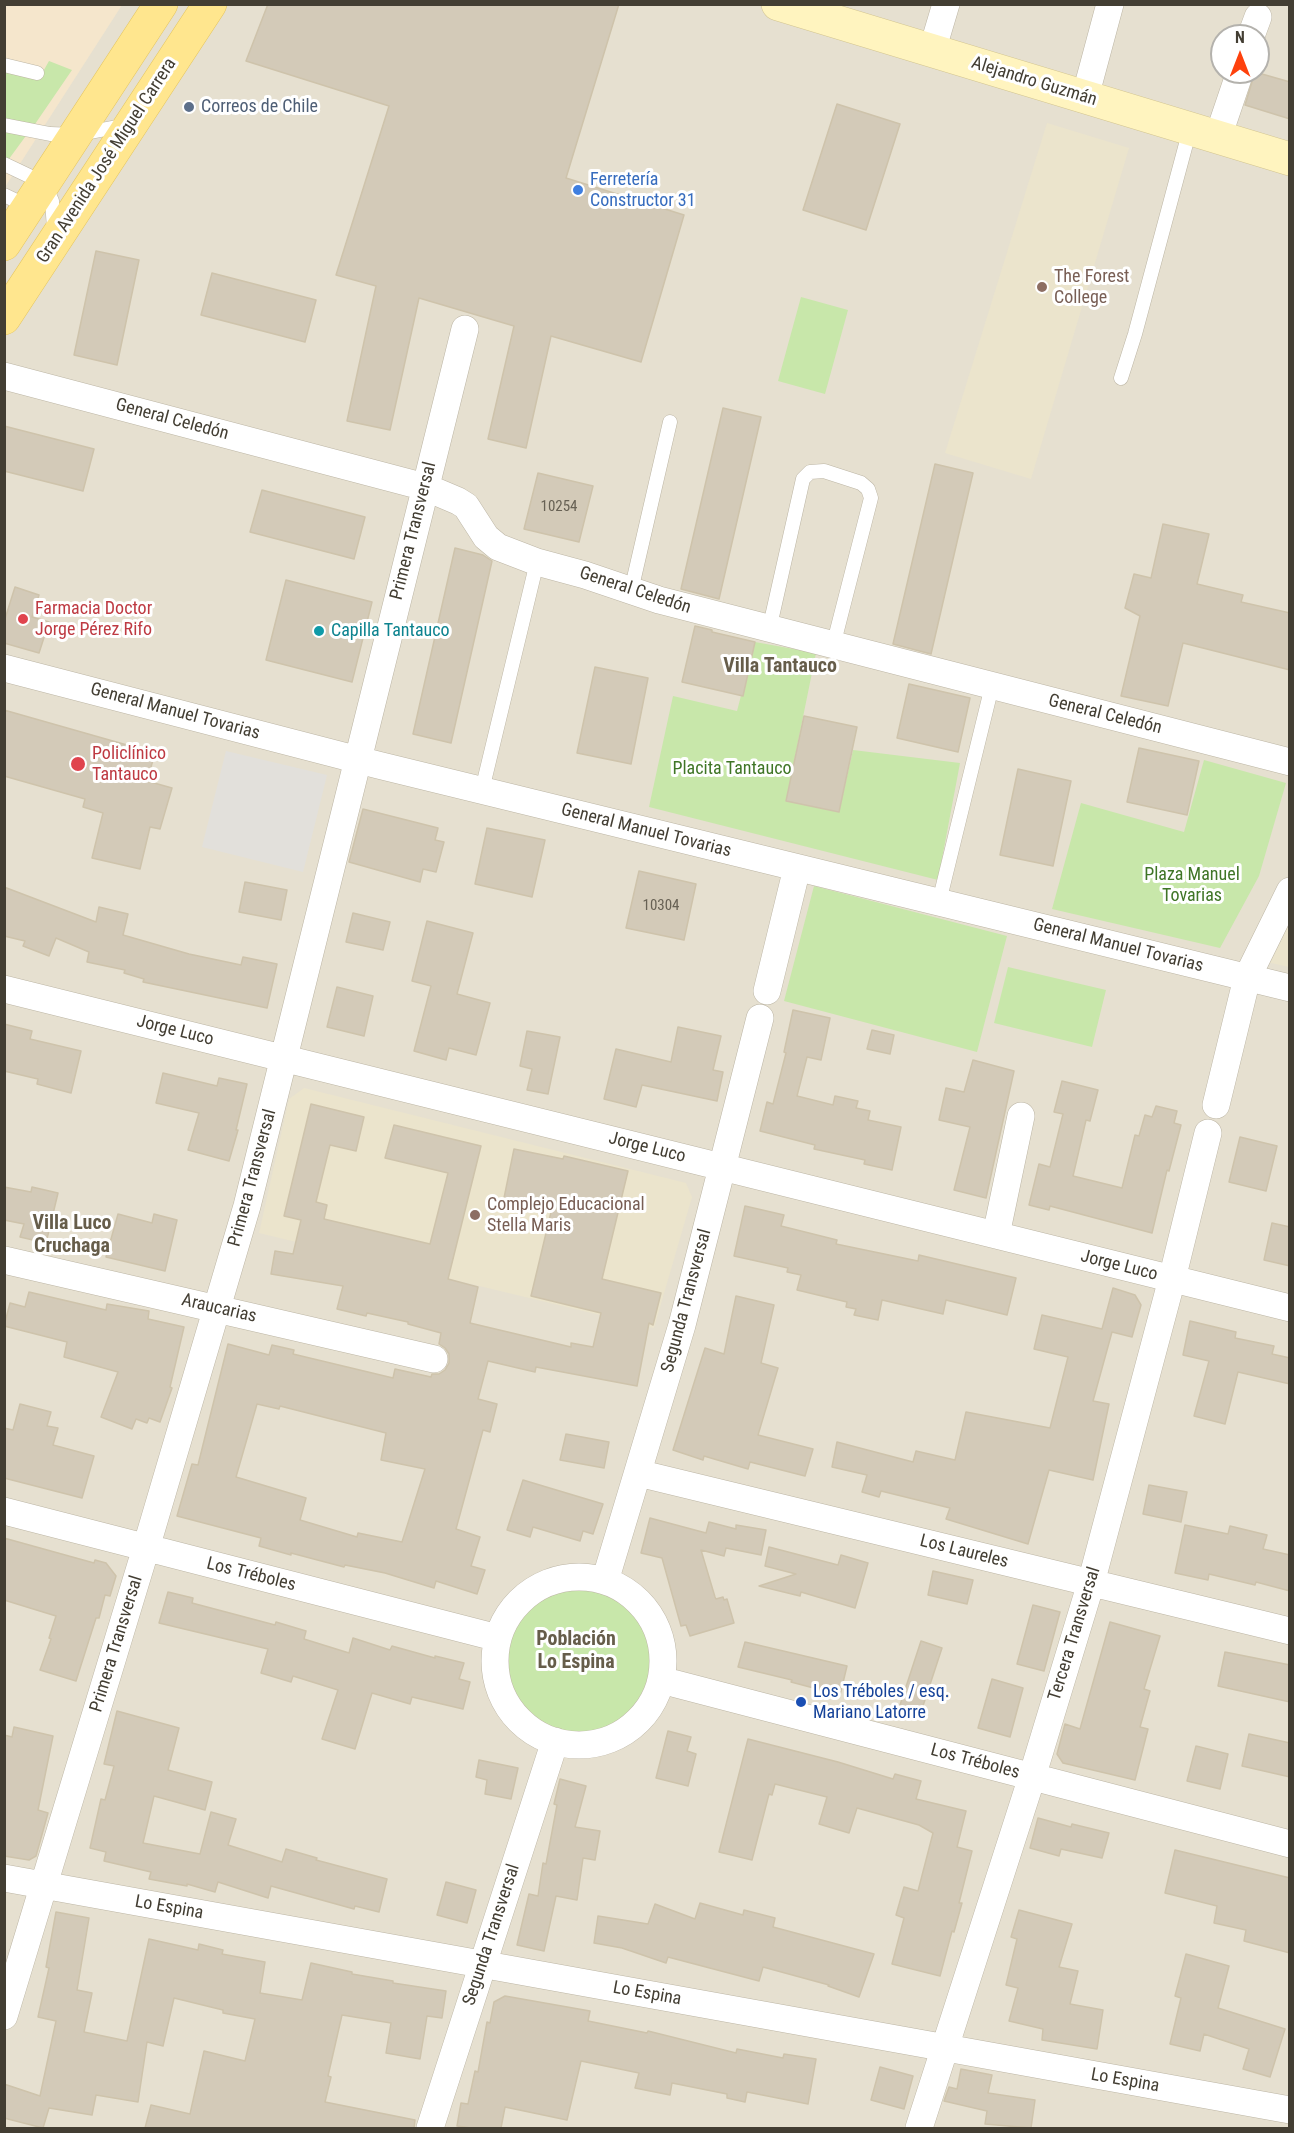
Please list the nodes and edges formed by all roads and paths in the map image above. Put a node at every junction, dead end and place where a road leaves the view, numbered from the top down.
1 (161, 4) edge
2 (210, 4) edge
3 (946, 4) edge
4 (1110, 4) edge
5 (790, 6) edge
6 (932, 51) junction
7 (4, 65) edge
8 (37, 73) dead end
9 (1233, 84) edge
10 (1085, 97) junction
11 (131, 124) junction
12 (4, 125) edge
13 (1204, 133) junction
14 (75, 135) junction
15 (1290, 159) edge
16 (4, 164) edge
17 (26, 195) edge
18 (54, 242) junction
19 (4, 244) edge
20 (4, 318) edge
21 (465, 329) dead end
22 (4, 376) edge
23 (1121, 378) dead end
24 (670, 422) dead end
25 (425, 487) junction
26 (537, 562) junction
27 (631, 591) junction
28 (769, 630) junction
29 (833, 646) junction
30 (4, 668) edge
31 (992, 686) junction
32 (357, 759) junction
33 (1290, 762) edge
34 (482, 790) junction
35 (797, 868) junction
36 (1290, 891) edge
37 (939, 902) junction
38 (1247, 978) junction
39 (1290, 988) edge
40 (4, 989) edge
41 (766, 992) dead end
42 (760, 1018) dead end
43 (284, 1058) junction
44 (1216, 1105) dead end
45 (1021, 1116) dead end
46 (1208, 1133) dead end
47 (722, 1167) junction
48 (996, 1235) junction
49 (4, 1260) edge
50 (1172, 1279) junction
51 (1290, 1308) edge
52 (217, 1309) junction
53 (434, 1359) dead end
54 (638, 1473) junction
55 (4, 1511) edge
56 (146, 1548) junction
57 (605, 1581) junction
58 (1091, 1583) junction
59 (1290, 1630) edge
60 (498, 1638) junction
61 (661, 1680) junction
62 (555, 1741) junction
63 (1032, 1777) junction
64 (1290, 1844) edge
65 (4, 1878) edge
66 (44, 1885) junction
67 (483, 1965) junction
68 (4, 2016) edge
69 (945, 2048) junction
70 (1290, 2110) edge
71 (430, 2128) edge
72 (919, 2128) edge

1 - 14 main road
2 - 11 main road, Gran Avenida José Miguel Carrera
3 - 6 street
4 - 10 street
5 - 6 street, Alejandro Guzmán
6 - 10 street, Alejandro Guzmán
7 - 8 lane
9 - 13 street
10 - 13 street, Alejandro Guzmán
11 - 14 lane
11 - 18 main road, Gran Avenida José Miguel Carrera
12 - 14 lane
13 - 15 street, Alejandro Guzmán
13 - 23 lane
14 - 17 main road
16 - 17 lane
17 - 18 lane
17 - 19 main road
18 - 20 main road, Gran Avenida José Miguel Carrera
21 - 25 street, Primera Transversal
22 - 25 street, General Celedón
24 - 27 lane
25 - 26 street, General Celedón
25 - 32 street, Primera Transversal
26 - 27 street, General Celedón
26 - 34 lane
27 - 28 street, General Celedón
28 - 29 street, General Celedón
28 - 29 lane
29 - 31 street, General Celedón
30 - 32 street, General Manuel Tovarias
31 - 33 street, General Celedón
31 - 37 lane
32 - 34 street, General Manuel Tovarias
32 - 43 street, Primera Transversal
34 - 35 street, General Manuel Tovarias
35 - 37 street, General Manuel Tovarias
35 - 41 street
36 - 38 street
37 - 38 street, General Manuel Tovarias
38 - 39 street, General Manuel Tovarias
38 - 44 street
40 - 43 street, Jorge Luco
42 - 47 street, Segunda Transversal
43 - 47 street, Jorge Luco
43 - 52 street, Primera Transversal
45 - 48 street
46 - 50 street, Tercera Transversal
47 - 48 street, Jorge Luco
47 - 54 street, Segunda Transversal
48 - 50 street, Jorge Luco
49 - 52 street, Araucarias
50 - 51 street, Jorge Luco
50 - 58 street, Tercera Transversal
52 - 53 street, Araucarias
52 - 56 street, Primera Transversal
54 - 57 street, Segunda Transversal
54 - 58 street, Los Laureles
55 - 56 street, Los Tréboles
56 - 60 street, Los Tréboles
56 - 66 street, Primera Transversal
57 - 60 street
57 - 61 street
58 - 59 street, Los Laureles
58 - 63 street, Tercera Transversal
60 - 62 street
61 - 62 street
61 - 63 street, Los Tréboles
62 - 67 street, Segunda Transversal
63 - 64 street, Los Tréboles
63 - 69 street, Tercera Transversal
65 - 66 street, Lo Espina
66 - 67 street, Lo Espina
66 - 68 street, Primera Transversal
67 - 69 street, Lo Espina
67 - 71 street, Segunda Transversal
69 - 70 street, Lo Espina
69 - 72 street, Tercera Transversal

